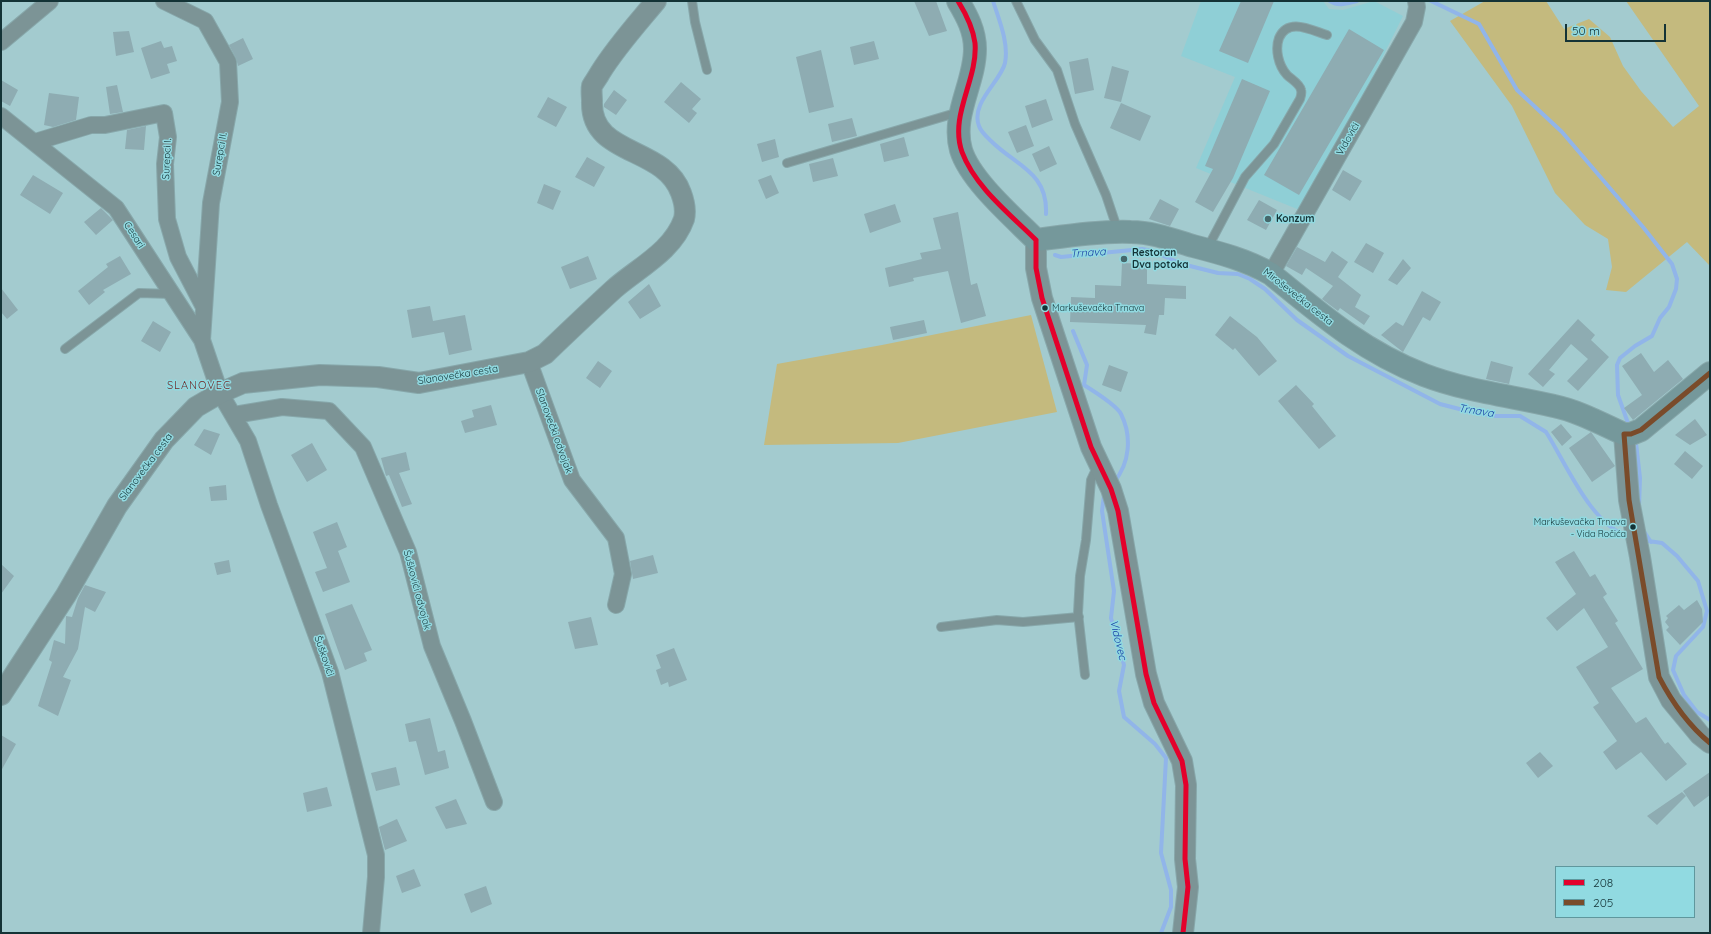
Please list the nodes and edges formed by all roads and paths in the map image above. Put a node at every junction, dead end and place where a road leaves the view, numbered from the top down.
1 (50, 1) edge
2 (164, 1) edge
3 (656, 1) edge
4 (692, 1) edge
5 (958, 1) edge
6 (1016, 1) edge
7 (1416, 1) edge
8 (1327, 35) dead end
9 (1, 42) edge
10 (707, 70) dead end
11 (960, 112) junction
12 (1, 116) edge
13 (35, 142) junction
14 (787, 163) dead end
15 (1118, 232) junction
16 (1036, 240) junction
17 (1207, 250) junction
18 (1271, 274) junction
19 (172, 294) junction
20 (204, 307) junction
21 (202, 340) junction
22 (65, 349) dead end
23 (529, 362) junction
24 (1710, 373) edge
25 (220, 393) junction
26 (234, 415) junction
27 (1624, 434) junction
28 (1104, 476) junction
29 (616, 605) dead end
30 (1079, 617) junction
31 (941, 627) dead end
32 (7, 674) edge
33 (1085, 675) dead end
34 (1, 695) edge
35 (1710, 743) edge
36 (494, 802) dead end
37 (371, 933) edge
38 (1183, 933) edge

1 - 9 street
2 - 20 street, Surepci II.
3 - 23 street, Slanovečka cesta
4 - 10 lane
5 - 11 main road
6 - 15 lane
7 - 18 street, Vidovići
8 - 17 lane
11 - 14 lane
11 - 16 main road
12 - 13 street, Cesari
13 - 19 street, Cesari
13 - 20 street, Surepci I.
15 - 16 main road, Miroševečka cesta
15 - 17 main road, Miroševečka cesta
16 - 28 street
17 - 18 main road, Miroševečka cesta
18 - 27 main road, Miroševečka cesta
19 - 21 street, Cesari
19 - 22 lane
20 - 21 street, Surepci II.
21 - 25 street, Cesari
23 - 25 street, Slanovečka cesta
23 - 29 street, Slanovečki odvojak
24 - 27 main road
25 - 26 street, Šuškovići
25 - 32 street, Slanovečka cesta
26 - 36 street, Šuškovići odvojak
26 - 37 street, Šuškovići
27 - 35 street
28 - 30 lane
28 - 38 street
30 - 31 lane
30 - 33 lane
32 - 34 street, Slanovečka cesta

